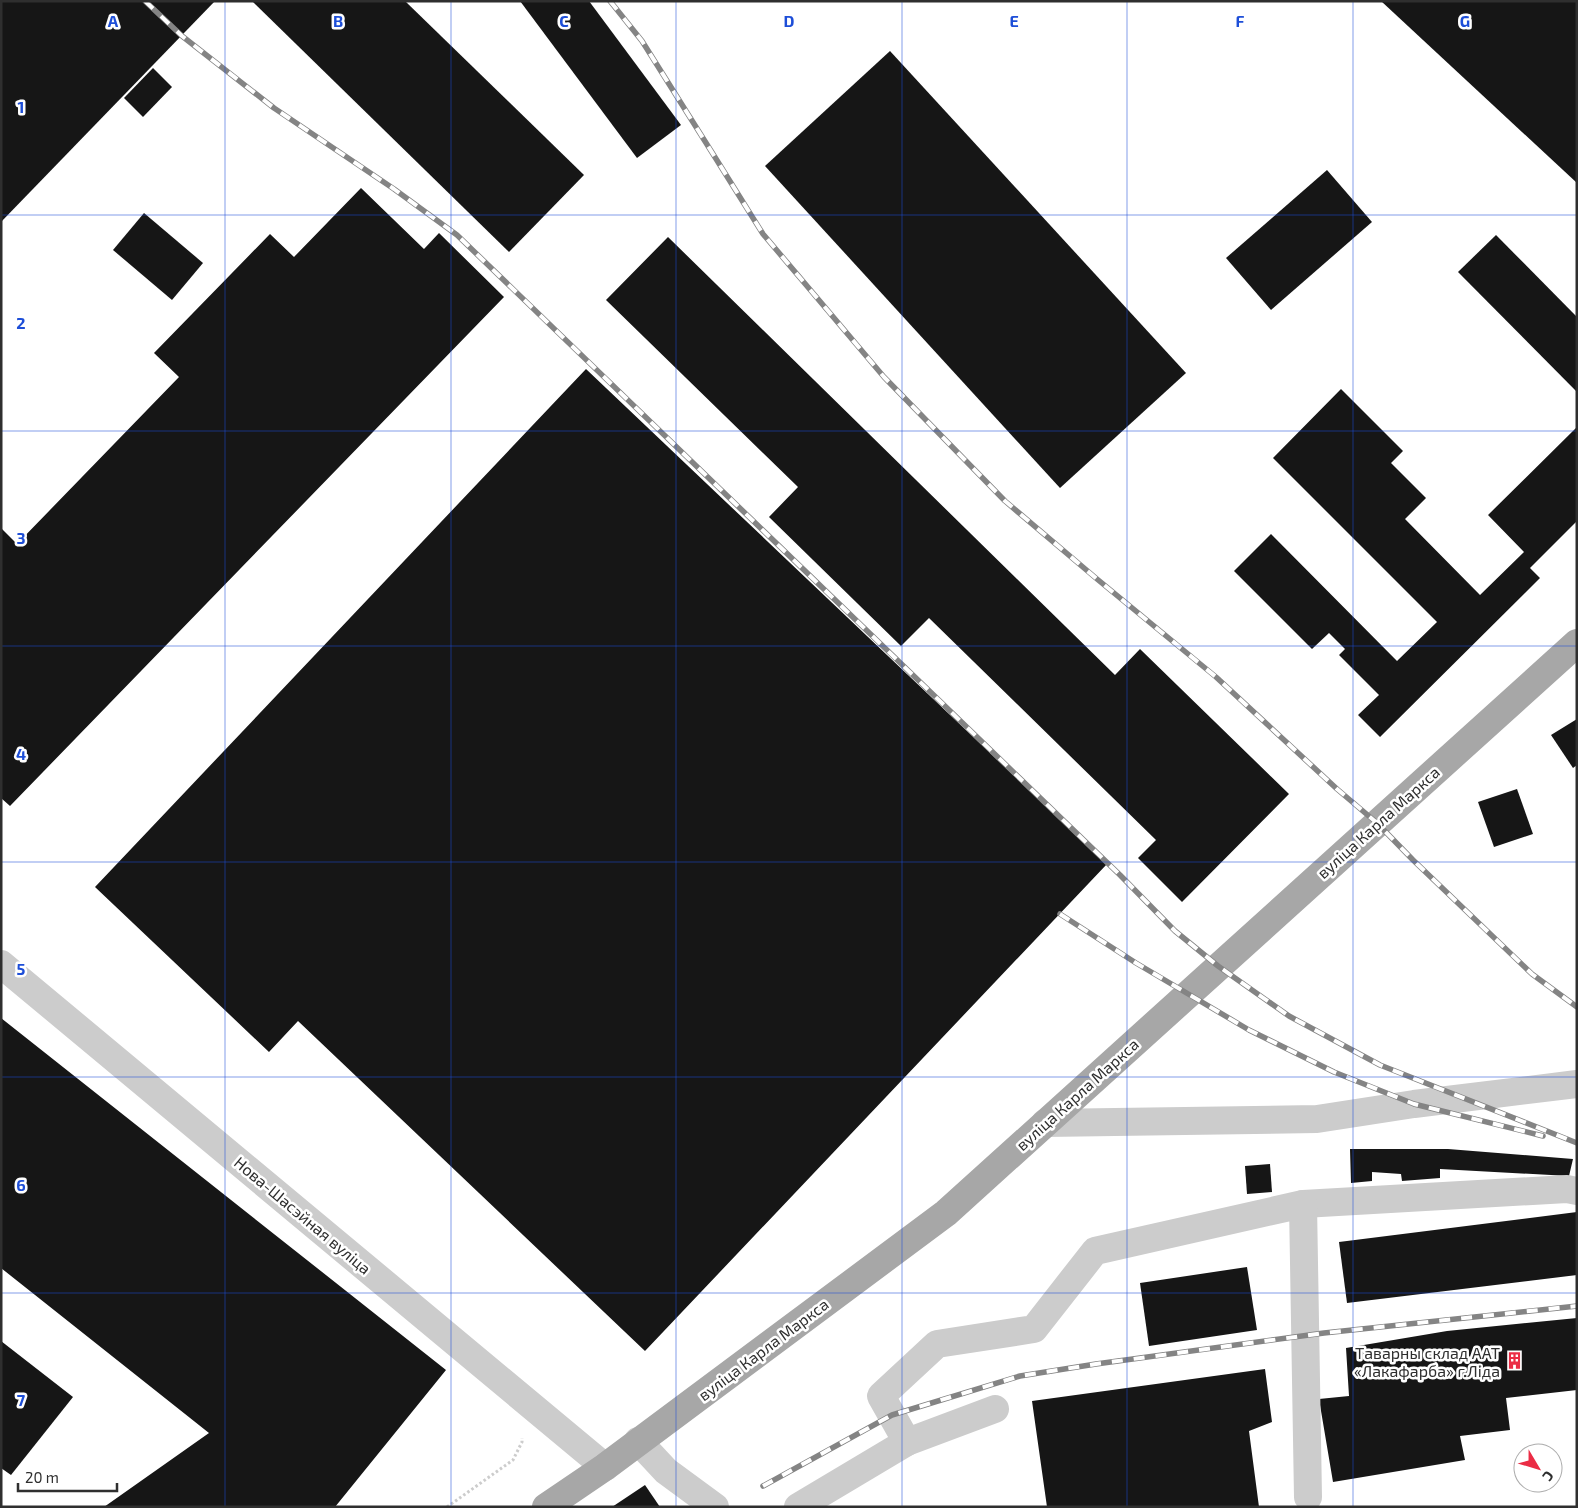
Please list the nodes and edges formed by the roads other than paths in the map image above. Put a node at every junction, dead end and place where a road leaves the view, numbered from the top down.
1 (1577, 643) edge
2 (1, 964) edge
3 (1577, 1084) edge
4 (1045, 1123) junction
5 (1577, 1191) edge
6 (1303, 1204) junction
7 (996, 1409) dead end
8 (638, 1441) junction
9 (908, 1442) junction
10 (605, 1467) junction
11 (1308, 1496) dead end
12 (546, 1507) edge
13 (715, 1507) edge
14 (798, 1507) edge

1 - 4 main road, вуліца Карла Маркса
2 - 10 street, Нова-Шасэйная вуліца
3 - 4 street
4 - 8 main road, вуліца Карла Маркса
5 - 6 street
6 - 9 street
6 - 11 street
7 - 9 street
8 - 10 main road, вуліца Карла Маркса
8 - 13 street
9 - 14 street
10 - 12 main road, вуліца Карла Маркса

